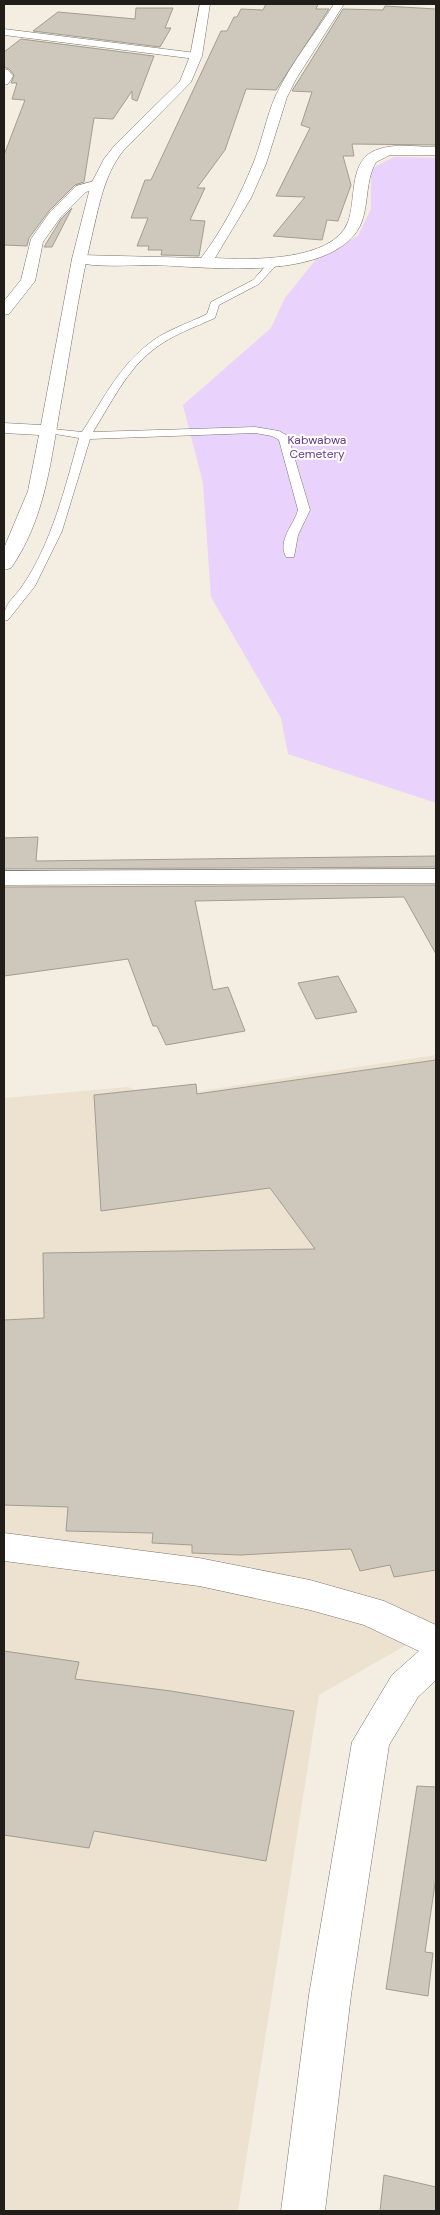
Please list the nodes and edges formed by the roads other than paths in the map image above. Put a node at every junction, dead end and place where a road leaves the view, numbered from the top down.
1 (205, 4) edge
2 (338, 4) edge
3 (4, 32) edge
4 (196, 56) junction
5 (4, 72) edge
6 (4, 82) edge
7 (436, 151) edge
8 (98, 184) junction
9 (79, 259) junction
10 (205, 262) junction
11 (274, 262) junction
12 (4, 311) edge
13 (4, 428) edge
14 (47, 430) junction
15 (85, 436) junction
16 (290, 554) dead end
17 (4, 564) edge
18 (4, 617) edge
19 (4, 878) edge
20 (436, 878) edge
21 (4, 1547) edge
22 (436, 1642) edge
23 (436, 1658) edge
24 (303, 2211) edge

1 - 4 street
2 - 10 street
3 - 4 street
4 - 8 street
5 - 6 street
7 - 11 street
8 - 9 street
8 - 12 street
9 - 10 street
9 - 14 street
10 - 11 street
11 - 15 lane
13 - 14 street
14 - 15 lane
14 - 17 street
15 - 16 lane
15 - 18 lane
19 - 20 street
21 - 22 street
23 - 24 street

